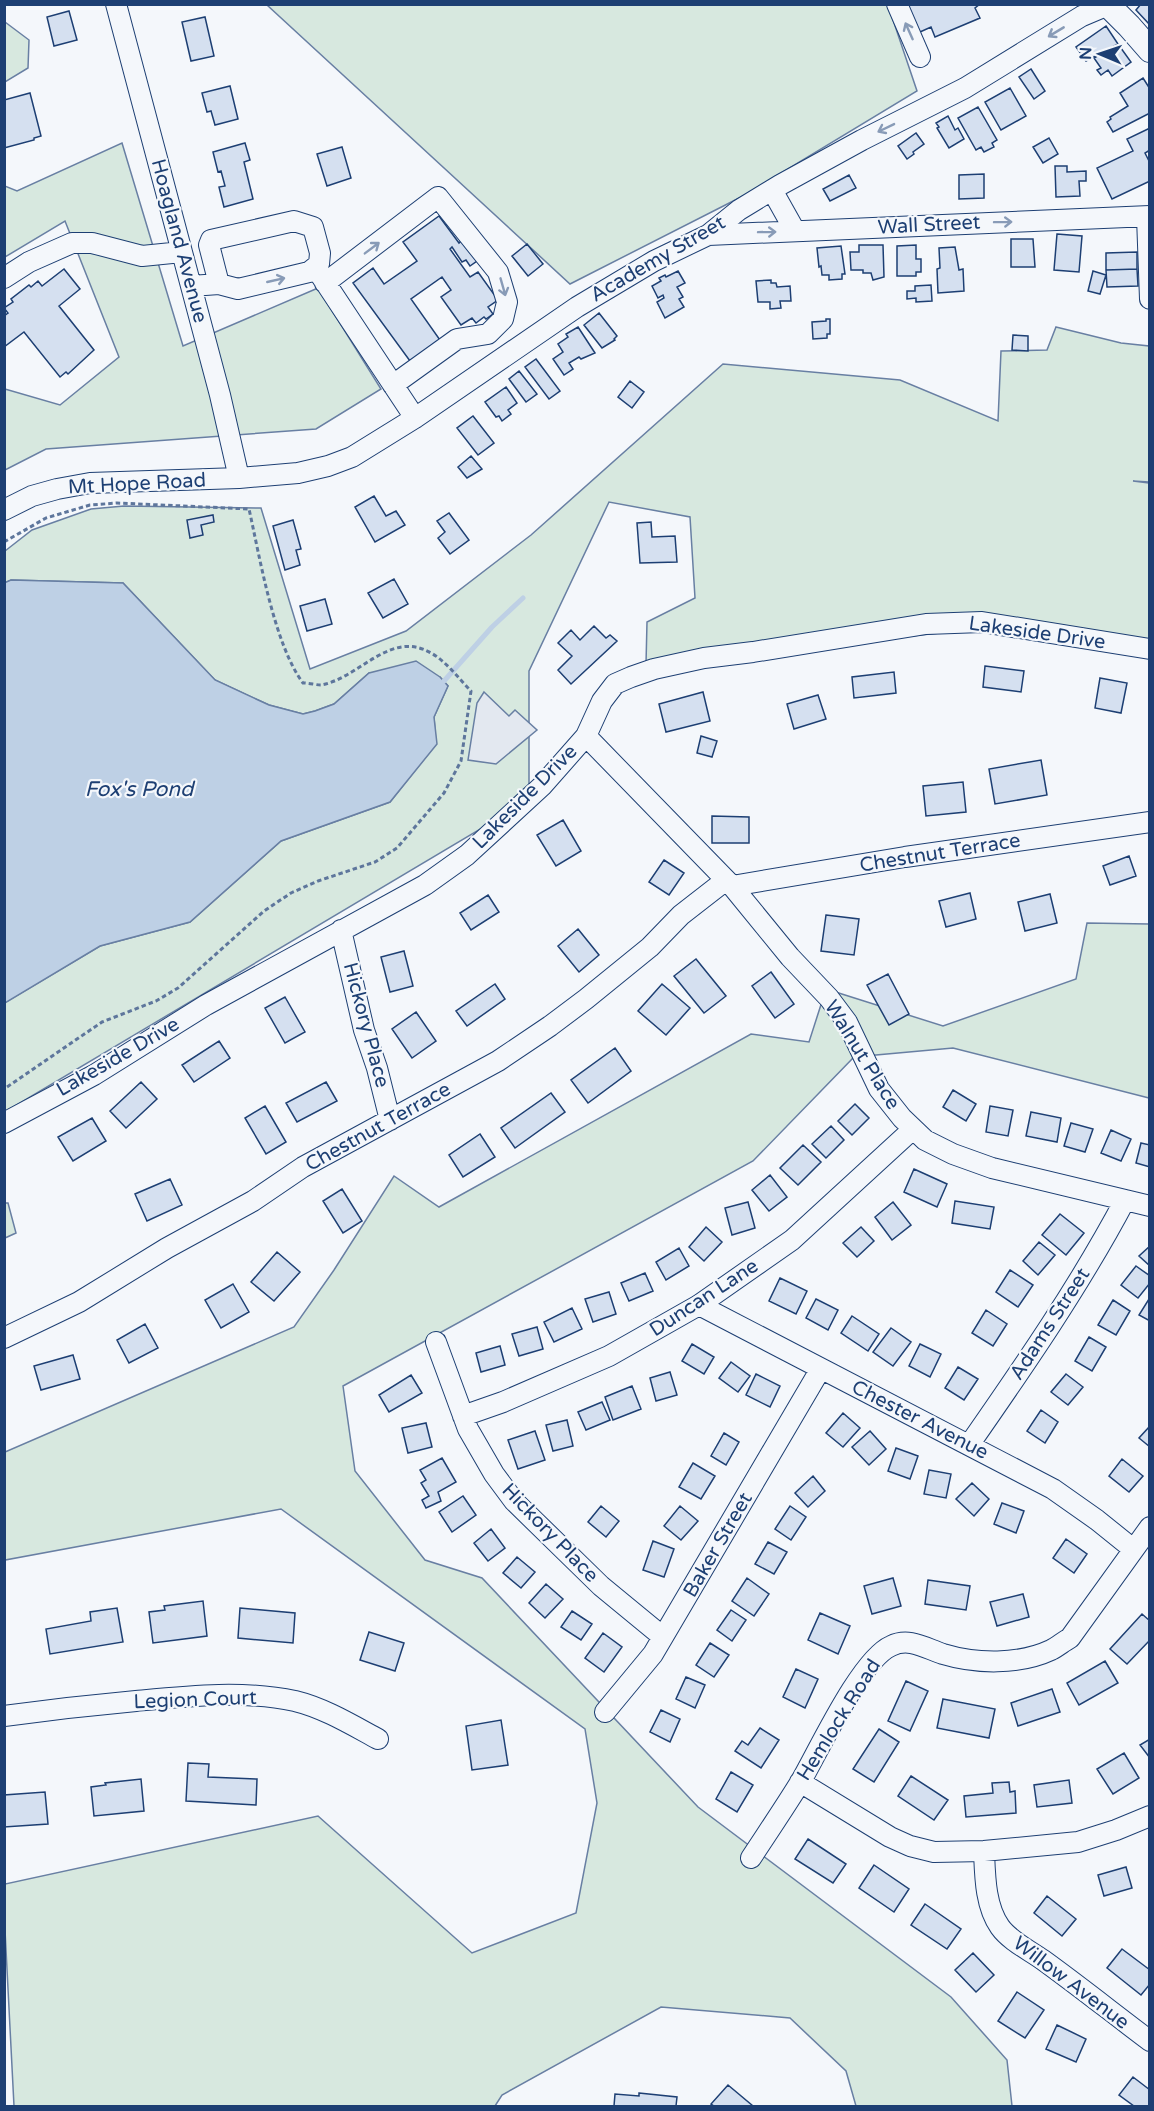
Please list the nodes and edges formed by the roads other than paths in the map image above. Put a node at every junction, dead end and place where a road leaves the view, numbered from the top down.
1 (116, 4) edge
2 (897, 4) edge
3 (1107, 5) edge
4 (1149, 50) edge
5 (920, 57) dead end
6 (772, 190) junction
7 (1148, 217) edge
8 (795, 231) junction
9 (708, 235) junction
10 (182, 252) junction
11 (320, 275) junction
12 (4, 278) edge
13 (219, 284) junction
14 (191, 286) junction
15 (1149, 299) edge
16 (393, 384) junction
17 (415, 418) junction
18 (239, 478) junction
19 (4, 510) edge
20 (1149, 649) edge
21 (586, 736) junction
22 (1149, 822) edge
23 (729, 883) junction
24 (341, 930) junction
25 (390, 1120) junction
26 (4, 1123) edge
27 (914, 1129) junction
28 (1125, 1200) junction
29 (1149, 1206) edge
30 (699, 1305) junction
31 (4, 1338) edge
32 (436, 1342) dead end
33 (820, 1370) junction
34 (463, 1416) junction
35 (969, 1445) junction
36 (1149, 1527) edge
37 (1132, 1549) junction
38 (663, 1637) junction
39 (605, 1712) dead end
40 (4, 1716) edge
41 (378, 1738) dead end
42 (800, 1782) junction
43 (1149, 1816) edge
44 (984, 1851) junction
45 (751, 1858) dead end
46 (1149, 2041) edge

1 - 10 street, Hoagland Avenue
5 -> 2 street
3 - 4 main road
3 -> 6 street, Academy Street
6 - 8 street
6 - 9 street, Academy Street
8 -> 7 street, Wall Street
7 - 15 street
9 -> 8 street, Wall Street
9 - 17 street, Academy Street
10 - 12 street
10 - 14 street, Hoagland Avenue
13 -> 11 street
11 - 13 street
11 - 16 street
11 -> 16 street
13 - 14 street
14 - 18 street, Hoagland Avenue
16 - 17 street
17 - 18 street, Academy Street
18 - 19 street, Mt Hope Road
20 - 21 street, Lakeside Drive
21 - 23 street, Walnut Place
21 - 24 street, Lakeside Drive
22 - 23 street, Chestnut Terrace
23 - 25 street, Chestnut Terrace
23 - 27 street, Walnut Place
24 - 25 street, Hickory Place
24 - 26 street, Lakeside Drive
25 - 31 street, Chestnut Terrace
27 - 28 street, Walnut Place
27 - 30 street, Duncan Lane
28 - 29 street, Walnut Place
28 - 35 street, Adams Street
30 - 33 street, Chester Avenue
30 - 34 street, Duncan Lane
32 - 34 street, Hickory Place
33 - 35 street, Chester Avenue
33 - 38 street, Baker Street
34 - 38 street, Hickory Place
35 - 37 street, Chester Avenue
36 - 37 street, Hemlock Road
37 - 42 street, Hemlock Road
38 - 39 street, Baker Street
40 - 41 street, Legion Court
42 - 44 street
42 - 45 street, Hemlock Road
43 - 44 street
44 - 46 street, Willow Avenue

